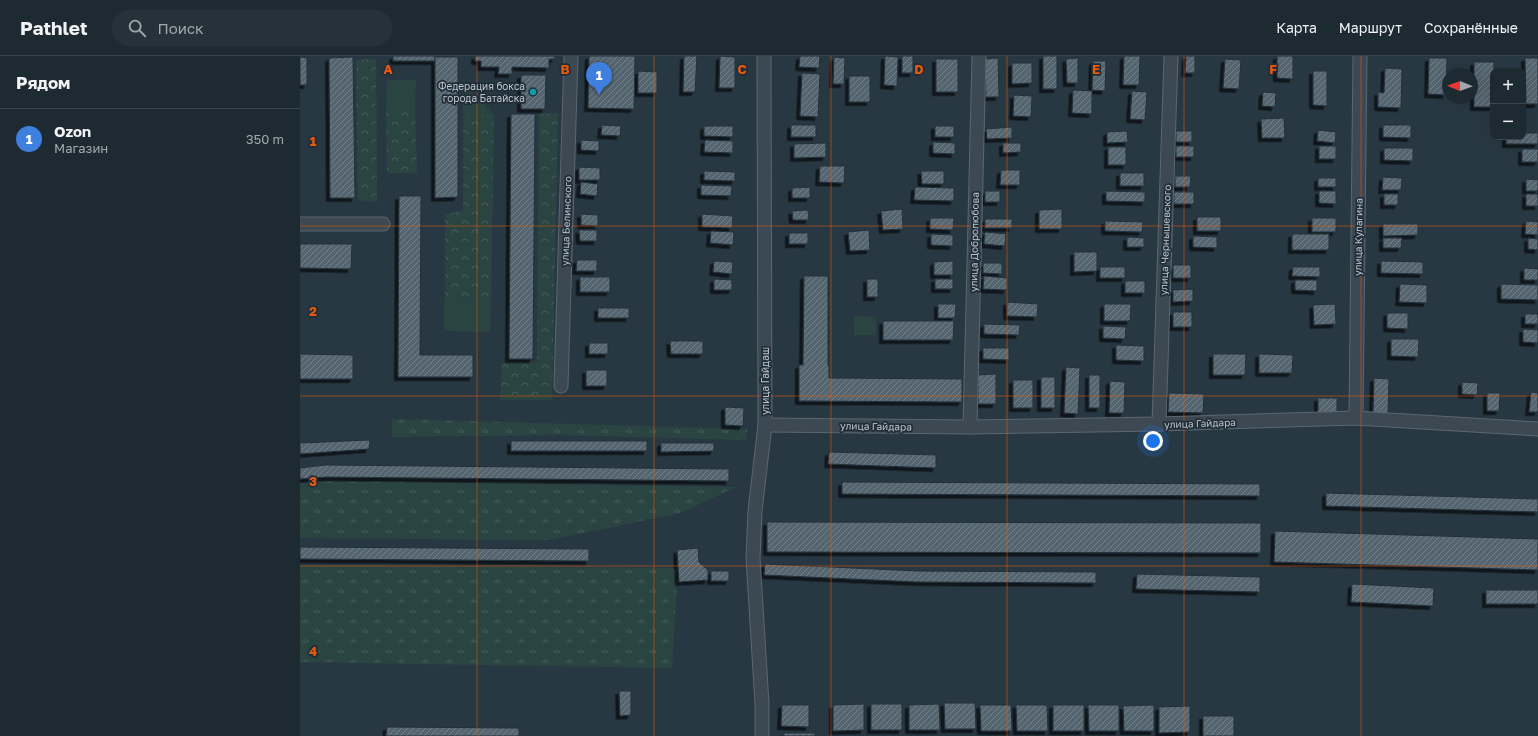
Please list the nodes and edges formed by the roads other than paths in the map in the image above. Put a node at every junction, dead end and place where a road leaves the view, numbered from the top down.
1 (572, 56) edge
2 (764, 56) edge
3 (979, 56) edge
4 (1172, 56) edge
5 (1360, 56) edge
6 (300, 224) edge
7 (383, 224) dead end
8 (562, 386) dead end
9 (1356, 418) junction
10 (1159, 424) junction
11 (765, 425) junction
12 (970, 427) junction
13 (1538, 429) edge
14 (762, 736) edge

1 - 8 street, улица Белинского
2 - 11 street, улица Гайдаш
3 - 12 street, улица Добролюбова
4 - 10 street, улица Чернышевского
5 - 9 street, улица Кулагина
6 - 7 street
9 - 10 street, улица Гайдара
9 - 13 street, улица Гайдара
10 - 12 street, улица Гайдара
11 - 12 street, улица Гайдара
11 - 14 street, улица Гайдаш

